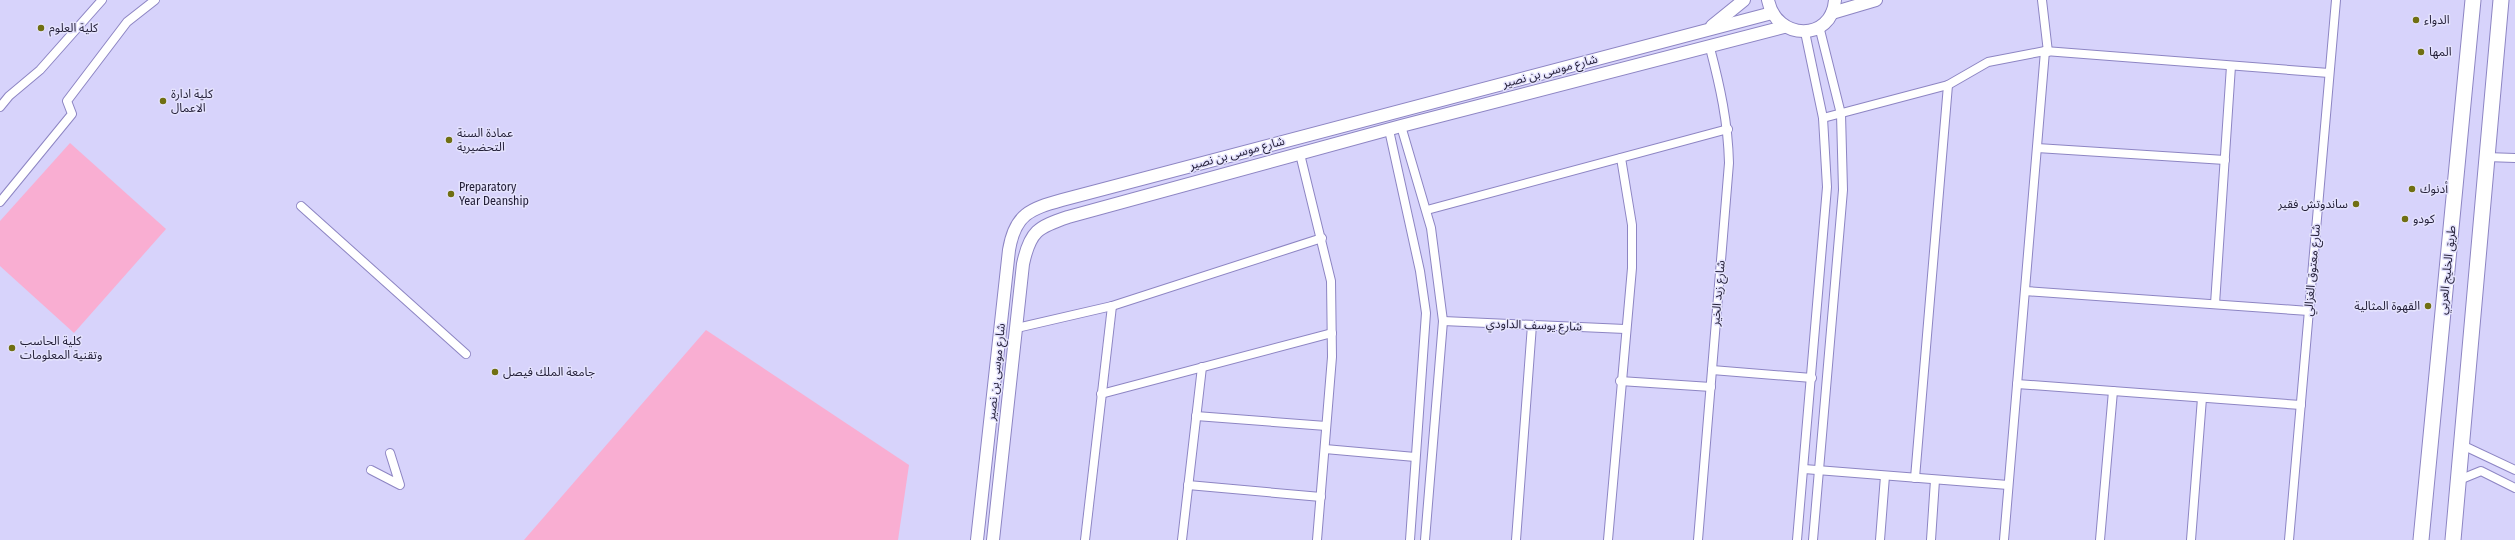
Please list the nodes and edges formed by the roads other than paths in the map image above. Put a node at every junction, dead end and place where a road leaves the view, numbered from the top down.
1 (102, 0) edge
2 (155, 0) edge
3 (1744, 0) edge
4 (1768, 0) edge
5 (1835, 0) edge
6 (1876, 0) edge
7 (2042, 0) edge
8 (2336, 0) edge
9 (2474, 0) edge
10 (2501, 0) edge
11 (1772, 13) junction
12 (1832, 13) junction
13 (1819, 26) junction
14 (1784, 27) junction
15 (1707, 30) junction
16 (1805, 32) junction
17 (1710, 48) junction
18 (2047, 51) junction
19 (2231, 66) junction
20 (2329, 73) junction
21 (1948, 85) junction
22 (0, 107) edge
23 (1841, 114) junction
24 (1823, 118) junction
25 (1402, 126) junction
26 (1728, 129) junction
27 (1389, 130) junction
28 (2036, 148) junction
29 (1300, 154) junction
30 (2486, 157) junction
31 (1621, 158) junction
32 (2515, 158) edge
33 (2225, 160) junction
34 (0, 202) edge
35 (301, 206) dead end
36 (1426, 210) junction
37 (1322, 238) junction
38 (2025, 291) junction
39 (2215, 304) junction
40 (1112, 306) junction
41 (2309, 311) junction
42 (1443, 321) junction
43 (1532, 325) junction
44 (1016, 328) junction
45 (1625, 329) junction
46 (1332, 333) junction
47 (466, 354) dead end
48 (1202, 367) junction
49 (1712, 370) junction
50 (1812, 378) junction
51 (1620, 381) junction
52 (2017, 384) junction
53 (1711, 387) junction
54 (2113, 391) junction
55 (1101, 394) junction
56 (2202, 398) junction
57 (2434, 404) junction
58 (2301, 405) junction
59 (1196, 416) junction
60 (1326, 426) junction
61 (1418, 426) junction
62 (1433, 427) junction
63 (2462, 445) junction
64 (1324, 449) junction
65 (390, 453) dead end
66 (1415, 457) junction
67 (2492, 460) junction
68 (1804, 469) junction
69 (371, 470) dead end
70 (2515, 470) edge
71 (1819, 471) junction
72 (2485, 473) junction
73 (1885, 476) junction
74 (1915, 478) junction
75 (1935, 480) junction
76 (2458, 480) junction
77 (1188, 485) junction
78 (2008, 485) junction
79 (2515, 488) edge
80 (1321, 497) junction
81 (2457, 497) junction
82 (977, 540) edge
83 (993, 540) edge
84 (1085, 540) edge
85 (1182, 540) edge
86 (1317, 540) edge
87 (1410, 540) edge
88 (1425, 540) edge
89 (1516, 540) edge
90 (1608, 540) edge
91 (1698, 540) edge
92 (1797, 540) edge
93 (1813, 540) edge
94 (1880, 540) edge
95 (1931, 540) edge
96 (2004, 540) edge
97 (2100, 540) edge
98 (2191, 540) edge
99 (2289, 540) edge
100 (2420, 540) edge
101 (2431, 540) edge
102 (2447, 540) edge
103 (2454, 540) edge

1 - 22 street
2 - 34 street
3 - 15 street
4 - 11 street
5 - 12 street
6 - 12 street
7 - 18 street
8 - 20 street, شارع معتوق الغزالي
9 - 57 highway, طريق الخليج العربي
10 - 30 highway
11 - 14 street
11 - 15 street, شارع موسى بن نصير
12 - 13 street
13 - 16 street
13 - 23 street
14 - 16 street
14 - 17 street, شارع موسى بن نصير
15 - 82 street, شارع موسى بن نصير
16 - 24 street
17 - 25 street, شارع موسى بن نصير
17 - 26 street, شارع زيد الخير
18 - 19 street
18 - 21 street
18 - 28 street
19 - 20 street
19 - 33 street
20 - 41 street, شارع معتوق الغزالي
21 - 23 street
21 - 74 street
23 - 24 street
23 - 71 street
24 - 50 street
25 - 27 street, شارع موسى بن نصير
25 - 36 street
26 - 31 street
26 - 49 street, شارع زيد الخير
27 - 29 street, شارع موسى بن نصير
27 - 61 street
28 - 33 street
28 - 38 street
29 - 37 street
29 - 44 street, شارع موسى بن نصير
30 - 32 street
30 - 63 highway
31 - 36 street
31 - 45 street
33 - 39 street
35 - 47 street
36 - 42 street
37 - 40 street
37 - 46 street
38 - 39 street
38 - 52 street
39 - 41 street
40 - 44 street
40 - 55 street
41 - 58 street, شارع معتوق الغزالي
42 - 43 street, شارع يوسف الداودي
42 - 62 street
43 - 45 street, شارع يوسف الداودي
43 - 89 street
44 - 83 street, شارع موسى بن نصير
45 - 51 street
46 - 48 street
46 - 60 street
48 - 55 street
48 - 59 street
49 - 50 street
49 - 53 street, شارع زيد الخير
50 - 68 street
51 - 53 street
51 - 90 street
52 - 54 street
52 - 78 street
53 - 91 street, شارع زيد الخير
54 - 56 street
54 - 97 street
55 - 84 street
56 - 58 street
56 - 98 street
57 - 100 highway, طريق الخليج العربي
57 - 101 highway
58 - 99 street, شارع معتوق الغزالي
59 - 60 street
59 - 77 street
60 - 64 street
61 - 62 street
61 - 66 street
62 - 88 street
63 - 67 street
63 - 76 highway
64 - 66 street
64 - 80 street
65 - 69 street
66 - 87 street
67 - 70 street
67 - 72 street
68 - 71 street
68 - 92 street
71 - 73 street
71 - 93 street
72 - 76 street
72 - 79 street
73 - 74 street
73 - 94 street
74 - 75 street
75 - 78 street
75 - 95 street
76 - 81 highway
77 - 80 street
77 - 85 street
78 - 96 street
80 - 86 street
81 - 102 highway
81 - 103 highway

